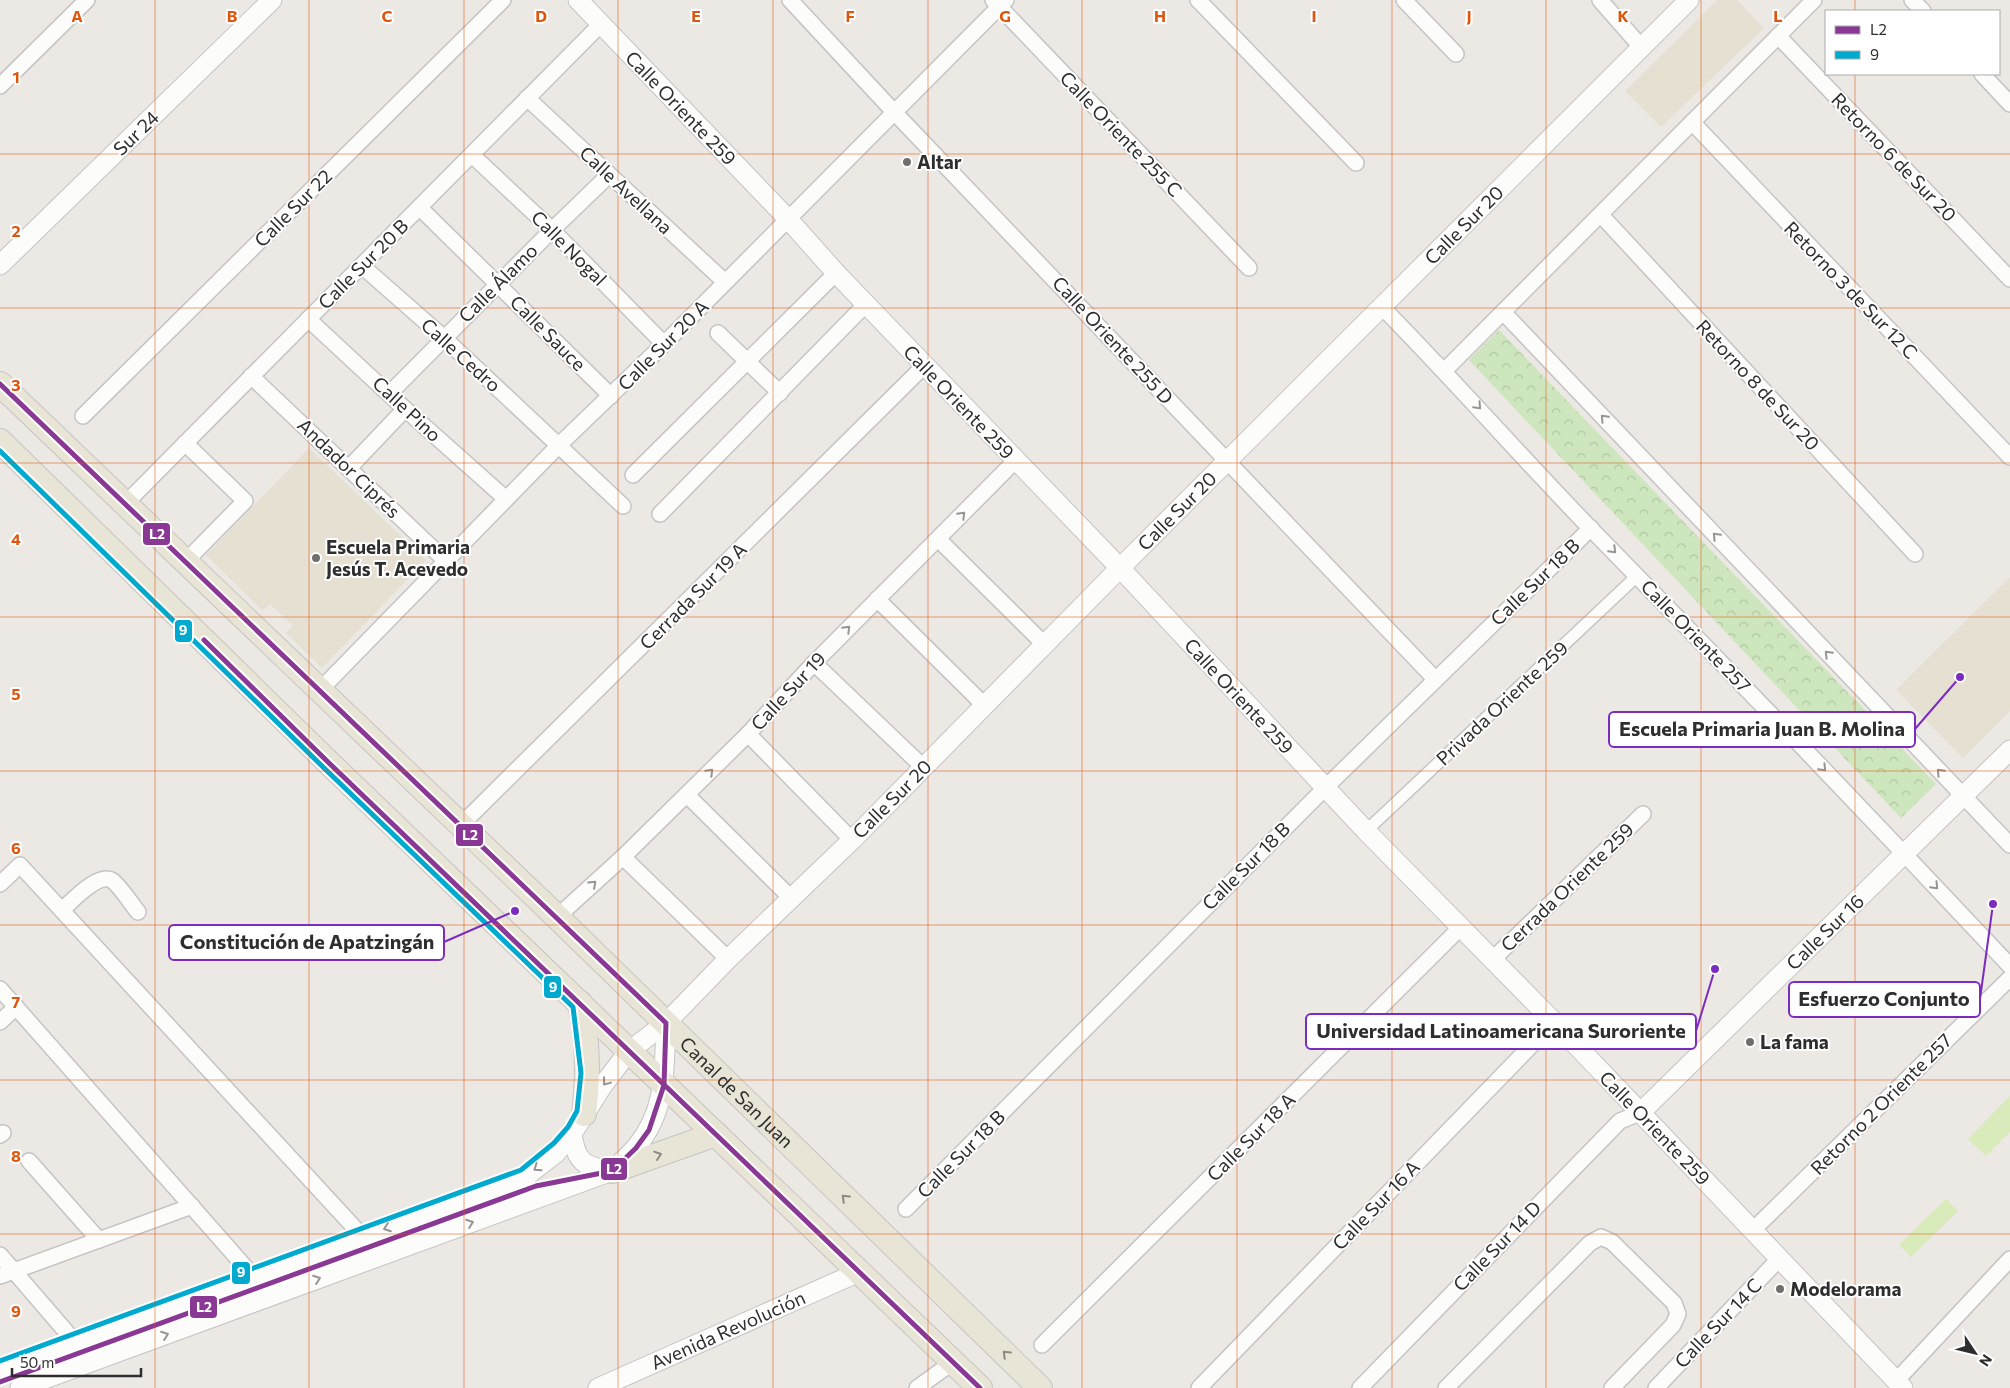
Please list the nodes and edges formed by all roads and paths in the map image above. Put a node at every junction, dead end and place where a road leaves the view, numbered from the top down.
1 (86, 0) edge
2 (272, 0) edge
3 (503, 0) edge
4 (578, 0) edge
5 (790, 0) edge
6 (1198, 0) edge
7 (1404, 0) edge
8 (1600, 0) edge
9 (1689, 0) edge
10 (1814, 0) edge
11 (1912, 0) edge
12 (1000, 2) edge
13 (1922, 10) edge
14 (602, 24) junction
15 (1778, 36) junction
16 (1642, 48) junction
17 (1456, 54) dead end
18 (1983, 75) edge
19 (0, 86) edge
20 (527, 98) junction
21 (2010, 104) edge
22 (895, 113) junction
23 (1692, 122) junction
24 (472, 155) junction
25 (1356, 163) dead end
26 (609, 175) junction
27 (420, 208) junction
28 (1601, 215) junction
29 (788, 219) junction
30 (552, 230) junction
31 (0, 265) edge
32 (362, 266) junction
33 (1249, 268) dead end
34 (836, 273) junction
35 (2010, 279) edge
36 (725, 282) junction
37 (499, 284) junction
38 (866, 304) junction
39 (1382, 307) junction
40 (1503, 312) junction
41 (308, 319) junction
42 (718, 333) dead end
43 (444, 338) junction
44 (664, 344) junction
45 (747, 361) junction
46 (924, 366) junction
47 (1444, 370) junction
48 (251, 376) junction
49 (0, 384) edge
50 (780, 392) junction
51 (390, 393) junction
52 (611, 396) junction
53 (404, 409) junction
54 (83, 416) dead end
55 (0, 441) edge
56 (185, 443) junction
57 (559, 445) junction
58 (2010, 457) edge
59 (1016, 461) junction
60 (1227, 461) junction
61 (348, 468) junction
62 (633, 475) dead end
63 (506, 499) junction
64 (125, 504) junction
65 (623, 506) dead end
66 (660, 514) dead end
67 (1591, 528) junction
68 (938, 539) junction
69 (1915, 554) dead end
70 (186, 561) junction
71 (446, 561) junction
72 (1120, 568) junction
73 (1638, 575) junction
74 (877, 599) junction
75 (1045, 645) junction
76 (814, 663) junction
77 (1435, 679) junction
78 (320, 690) junction
79 (985, 706) junction
80 (748, 734) junction
81 (2010, 750) edge
82 (923, 767) junction
83 (1324, 788) junction
84 (687, 795) junction
85 (1964, 796) junction
86 (1643, 814) dead end
87 (461, 825) junction
88 (1366, 831) junction
89 (852, 840) junction
90 (2010, 845) edge
91 (1905, 854) junction
92 (623, 857) junction
93 (0, 884) edge
94 (791, 898) junction
95 (62, 910) junction
96 (138, 912) dead end
97 (557, 918) junction
98 (1460, 928) junction
99 (728, 959) junction
100 (1492, 960) junction
101 (2010, 966) edge
102 (2010, 978) edge
103 (0, 989) edge
104 (580, 1003) junction
105 (16, 1007) junction
106 (0, 1022) edge
107 (1554, 1022) junction
108 (666, 1023) junction
109 (629, 1051) junction
110 (664, 1084) junction
111 (1640, 1113) junction
112 (584, 1114) junction
113 (572, 1134) junction
114 (716, 1134) junction
115 (29, 1161) dead end
116 (612, 1171) junction
117 (192, 1206) junction
118 (906, 1209) dead end
119 (1753, 1230) junction
120 (363, 1237) junction
121 (99, 1240) junction
122 (0, 1256) edge
123 (1779, 1259) junction
124 (2010, 1259) edge
125 (859, 1272) junction
126 (7, 1274) edge
127 (254, 1277) junction
128 (76, 1342) junction
129 (1042, 1345) dead end
130 (952, 1362) junction
131 (0, 1369) edge
132 (1899, 1384) edge
133 (20, 1388) edge
134 (598, 1388) edge
135 (916, 1388) edge
136 (980, 1388) edge
137 (1040, 1388) edge
138 (1199, 1388) edge
139 (1360, 1388) edge
140 (1446, 1388) edge
141 (1612, 1388) edge
142 (1656, 1388) edge

1 - 19 street
2 - 31 street, Sur 24
3 - 54 street, Calle Sur 22
4 - 14 street, Calle Oriente 259
5 - 22 street, Calle Oriente 255 D
6 - 25 street
7 - 17 street
8 - 16 street
9 - 16 street, Calle Sur 20
10 - 15 street
11 - 13 street
12 - 22 street, Calle Sur 20 A
12 - 33 street, Calle Oriente 255 C
14 - 20 street, Calle Sur 20 B
14 - 29 street, Calle Oriente 259
15 - 23 street
15 - 35 street, Retorno 6 de Sur 20
16 - 39 street, Calle Sur 20
18 - 21 street
20 - 24 street, Calle Sur 20 B
20 - 26 street, Calle Avellana
22 - 29 street, Calle Sur 20 A
22 - 60 street, Calle Oriente 255 D
23 - 28 street
23 - 58 street, Retorno 3 de Sur 12 C
24 - 27 street, Calle Sur 20 B
24 - 30 street, Calle Nogal
26 - 30 street, Calle Álamo
26 - 36 street, Calle Avellana
27 - 32 street, Calle Sur 20 B
27 - 37 street, Calle Sauce
28 - 40 street
28 - 69 street, Retorno 8 de Sur 20
29 - 34 street, Calle Oriente 259
29 - 36 street, Calle Sur 20 A
30 - 37 street, Calle Álamo
30 - 44 street, Calle Nogal
32 - 41 street, Calle Sur 20 B
32 - 43 street, Calle Cedro
34 - 38 street, Calle Oriente 259
34 - 45 street
36 - 44 street, Calle Sur 20 A
37 - 43 street, Calle Álamo
37 - 52 street, Calle Sauce
38 - 46 street, Calle Oriente 259
38 - 50 street
39 - 47 street, Calle Oriente 257
39 - 60 street, Calle Sur 20
40 - 47 street
85 -> 40 street
41 - 48 street, Calle Sur 20 B
41 - 51 street, Calle Pino
42 - 45 street
43 - 51 street, Calle Álamo
43 - 57 street, Calle Cedro
44 - 52 street, Calle Sur 20 A
45 - 50 street
45 - 62 street
46 - 59 street, Calle Oriente 259
46 - 87 street, Cerrada Sur 19 A
47 -> 67 street, Calle Oriente 257
48 - 56 street, Calle Sur 20 B
48 - 61 street, Andador Ciprés
49 - 64 main road, Canal de San Juan
50 - 66 street
51 - 53 street, Calle Pino
52 - 57 street, Calle Sur 20 A
53 - 61 street
53 - 63 street, Calle Pino
55 - 104 main road
56 - 64 street, Calle Sur 20 B
56 - 70 street
57 - 63 street, Calle Sur 20 A
57 - 65 street, Calle Cedro
68 -> 59 street, Calle Sur 19
59 - 72 street, Calle Oriente 259
60 - 72 street, Calle Sur 20
60 - 77 street, Calle Oriente 255 D
61 - 71 street, Andador Ciprés
63 - 71 street, Calle Sur 20 A
64 - 70 main road, Canal de San Juan
67 -> 73 street, Calle Oriente 257
67 - 77 street, Calle Sur 18 B
68 - 74 street, Calle Sur 19
68 - 75 street
70 - 78 main road, Canal de San Juan
71 - 78 street, Calle Sur 20 A
72 - 75 street, Calle Sur 20
72 - 83 street, Calle Oriente 259
73 - 88 street, Privada Oriente 259
73 -> 91 street, Calle Oriente 257
76 -> 74 street, Calle Sur 19
74 - 79 street
75 - 79 street, Calle Sur 20
76 - 80 street, Calle Sur 19
76 - 82 street
77 - 83 street, Calle Sur 18 B
78 - 87 main road, Canal de San Juan
79 - 82 street, Calle Sur 20
84 -> 80 street, Calle Sur 19
80 - 89 street
81 - 85 street, Calle Sur 16
82 - 89 street, Calle Sur 20
83 - 88 street, Calle Oriente 259
83 - 118 street, Calle Sur 18 B
84 - 92 street, Calle Sur 19
84 - 94 street
85 - 90 street
85 - 91 street, Calle Sur 16
86 - 100 street, Cerrada Oriente 259
87 - 97 main road, Canal de San Juan
88 - 98 street, Calle Oriente 259
89 - 94 street, Calle Sur 20
91 -> 101 street, Calle Oriente 257
91 - 111 street, Calle Sur 16
97 -> 92 street, Calle Sur 19
92 - 99 street
93 - 95 street
94 - 99 street, Calle Sur 20
95 - 96 street
95 - 120 street
97 - 108 main road, Canal de San Juan
98 - 100 street, Calle Oriente 259
98 - 129 street, Calle Sur 18 A
99 - 108 street, Calle Sur 20
100 - 107 street, Calle Oriente 259
102 - 119 street, Retorno 2 Oriente 257
103 - 105 street
104 - 109 main road
104 - 112 main road
105 - 106 street
105 - 117 street
107 - 111 street, Calle Oriente 259
107 - 138 street, Calle Sur 16 A
108 - 109 street, Calle Sur 20
108 - 110 street
137 -> 108 main road, Canal de San Juan
109 - 110 main road
109 -> 112 street, Calle Sur 20
110 - 114 main road
110 - 116 street
111 - 119 street, Calle Oriente 259
111 - 139 street, Calle Sur 14 D
112 - 113 street, Calle Sur 20
113 - 116 street
113 -> 120 street, Calle Sur 20
116 -> 114 main road
114 - 125 main road
115 - 121 street
133 -> 116 street
117 - 121 street
117 - 127 street
119 - 123 street, Calle Oriente 259
120 - 127 street, Calle Sur 20
121 - 126 street
122 - 126 street
123 - 132 street, Calle Oriente 259
123 - 142 street, Calle Sur 14 C
124 - 132 street
125 - 130 main road
125 - 134 street, Avenida Revolución
126 - 128 street
127 - 128 street, Calle Sur 20
128 - 131 street, Calle Sur 20
130 - 135 street
130 - 136 main road
140 - 141 street

